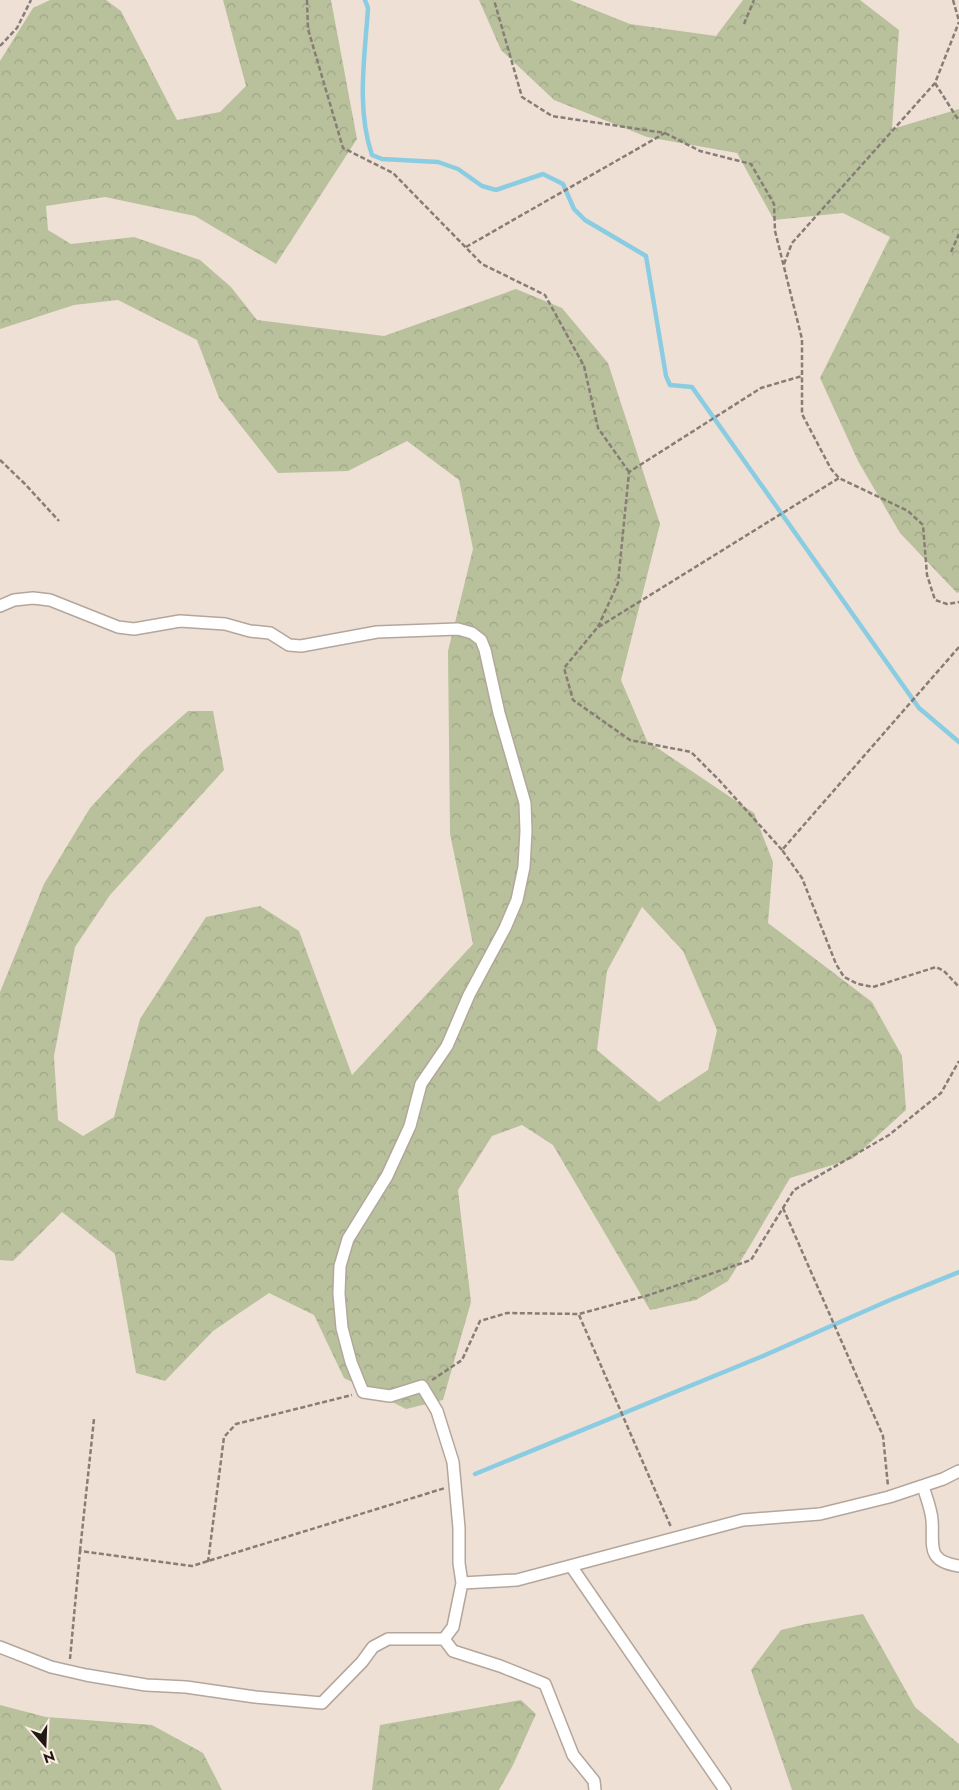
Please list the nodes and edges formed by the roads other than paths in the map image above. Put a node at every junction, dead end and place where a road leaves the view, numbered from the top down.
1 (0, 606) edge
2 (959, 1471) edge
3 (922, 1486) junction
4 (571, 1566) junction
5 (959, 1566) edge
6 (462, 1582) junction
7 (444, 1638) junction
8 (0, 1648) edge
9 (595, 1790) edge
10 (725, 1790) edge

1 - 6 street
2 - 3 street
3 - 4 street
3 - 5 street
4 - 6 street
4 - 10 street
6 - 7 street
7 - 8 street
7 - 9 street

